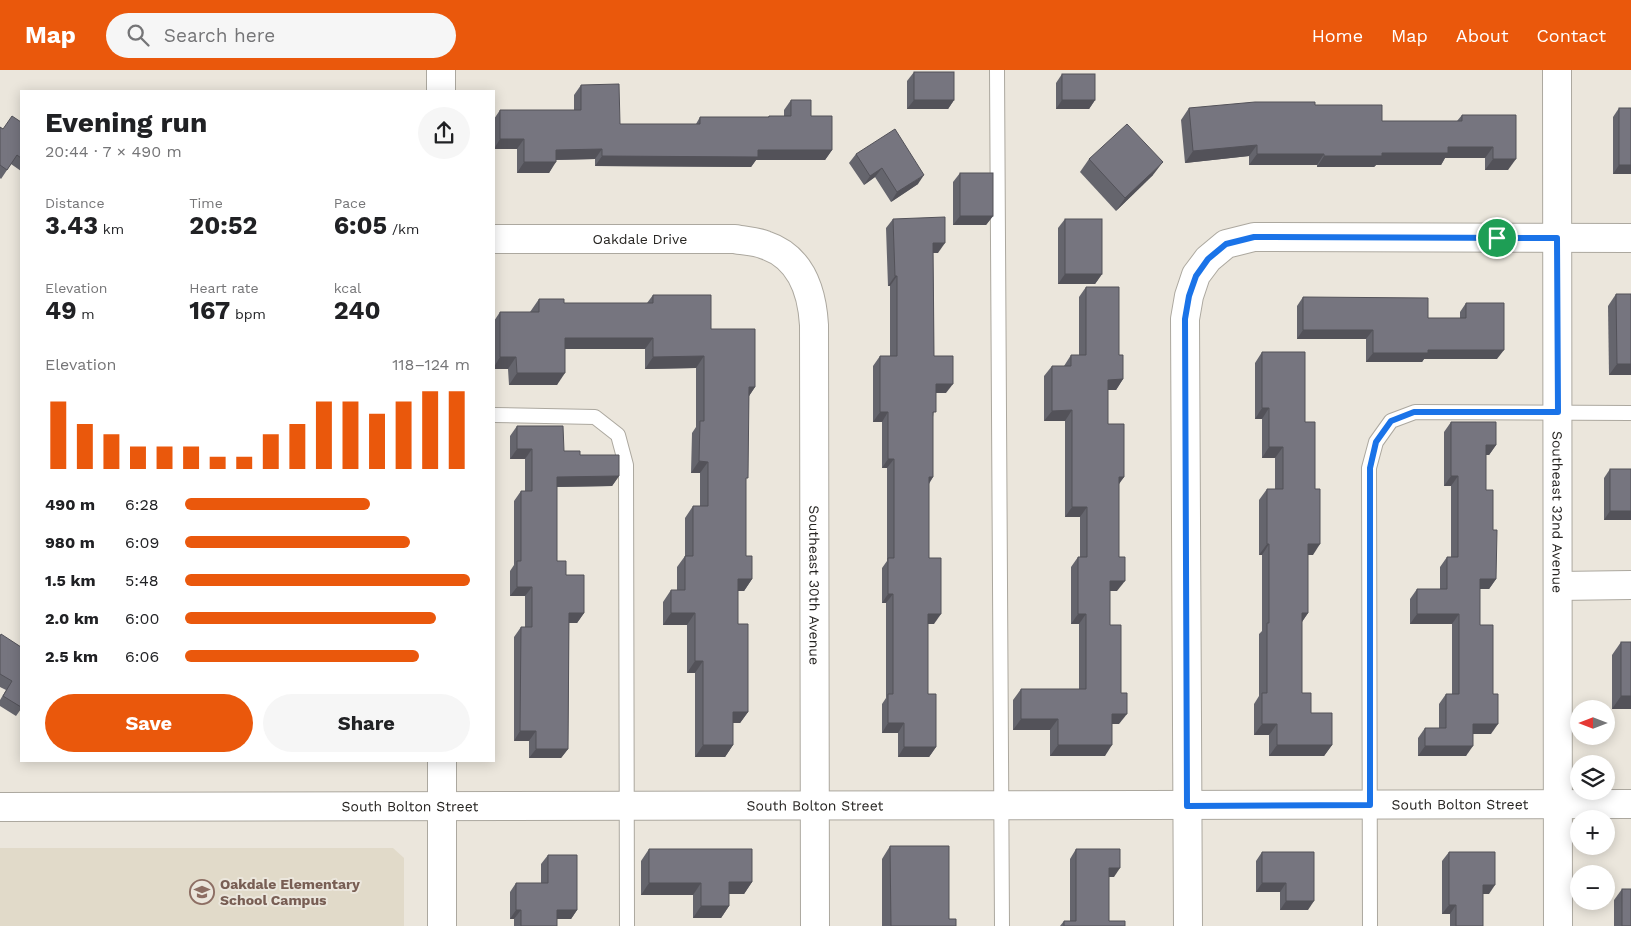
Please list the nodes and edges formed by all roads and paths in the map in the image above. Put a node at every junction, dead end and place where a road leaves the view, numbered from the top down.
1 (441, 70) edge
2 (998, 70) edge
3 (1557, 70) edge
4 (441, 90) edge
5 (495, 238) edge
6 (1557, 238) junction
7 (1631, 238) edge
8 (785, 254) joint
9 (1558, 412) junction
10 (1631, 413) edge
11 (495, 415) edge
12 (1631, 585) edge
13 (1558, 586) junction
14 (442, 762) edge
15 (1558, 804) junction
16 (1631, 804) edge
17 (626, 805) junction
18 (815, 805) junction
19 (1002, 805) junction
20 (1370, 805) junction
21 (442, 806) junction
22 (1187, 806) junction
23 (0, 807) edge
24 (442, 926) edge
25 (627, 926) edge
26 (815, 926) edge
27 (1002, 926) edge
28 (1188, 926) edge
29 (1370, 926) edge
30 (1558, 926) edge

1 - 4 street
2 - 19 lane
3 - 6 street, Southeast 32nd Avenue
5 - 8 street, Oakdale Drive
6 - 7 street
6 - 9 street, Southeast 32nd Avenue
6 - 22 street
8 - 18 street, Southeast 30th Avenue
9 - 10 lane
9 - 13 street, Southeast 32nd Avenue
9 - 20 lane
11 - 17 lane
12 - 13 street
13 - 15 street, Southeast 32nd Avenue
14 - 21 street
15 - 16 street, South Bolton Street
15 - 20 street, South Bolton Street
15 - 30 street, Southeast 32nd Avenue
17 - 18 street, South Bolton Street
17 - 21 street, South Bolton Street
17 - 25 lane
18 - 19 street, South Bolton Street
18 - 26 street, Southeast 30th Avenue
19 - 22 street, South Bolton Street
19 - 27 lane
20 - 22 street, South Bolton Street
20 - 29 lane
21 - 23 street, South Bolton Street
21 - 24 street
22 - 28 street

